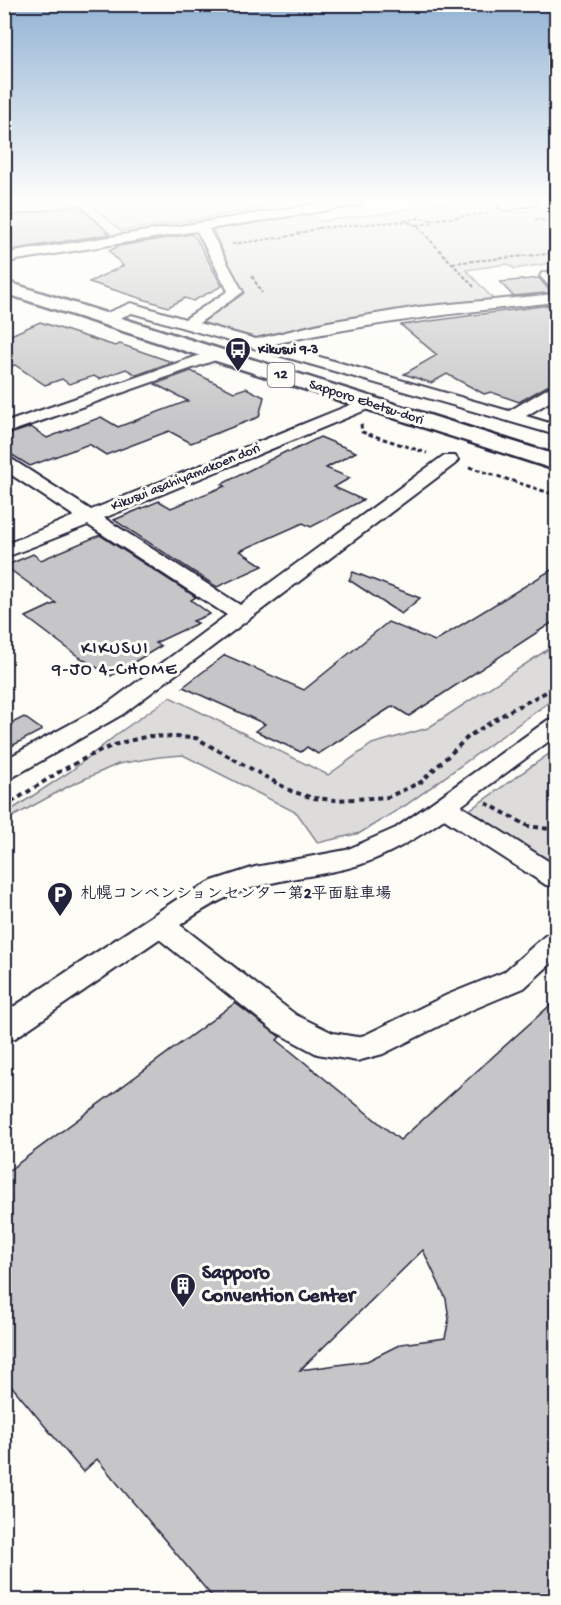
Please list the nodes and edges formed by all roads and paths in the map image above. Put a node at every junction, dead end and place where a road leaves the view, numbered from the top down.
1 (228, 276) edge
2 (464, 276) edge
3 (4, 288) edge
4 (556, 298) edge
5 (490, 305) junction
6 (104, 319) junction
7 (187, 324) junction
8 (255, 344) junction
9 (218, 354) junction
10 (556, 390) edge
11 (357, 400) junction
12 (513, 416) junction
13 (4, 429) edge
14 (556, 430) edge
15 (449, 460) dead end
16 (4, 462) edge
17 (556, 463) edge
18 (81, 511) junction
19 (4, 534) edge
20 (4, 552) edge
21 (242, 616) junction
22 (556, 687) edge
23 (556, 725) edge
24 (4, 771) edge
25 (482, 800) dead end
26 (4, 807) edge
27 (444, 807) junction
28 (556, 830) edge
29 (556, 878) edge
30 (160, 924) junction
31 (556, 943) edge
32 (4, 1029) edge

1 - 7 street
2 - 5 path
3 - 6 highway, Sapporo Ebetsu-dori / 12
4 - 5 street
5 - 8 street
6 - 7 street
6 - 9 highway, Sapporo Ebetsu-dori / 12
7 - 8 street
8 - 12 street
9 - 11 highway, Sapporo Ebetsu-dori / 12
9 - 13 street
10 - 12 street
11 - 17 highway, Sapporo Ebetsu-dori / 12
11 - 18 street, Kikusui asahiyamakoen dori
12 - 14 street
15 - 21 street
16 - 18 street
18 - 19 street, Kikusui asahiyamakoen dori
18 - 20 street, Kikusui asahiyamakoen dori
18 - 21 street
21 - 24 street
22 - 26 path
23 - 27 street
25 - 28 path
27 - 29 street
27 - 30 street
30 - 31 street
30 - 32 street

